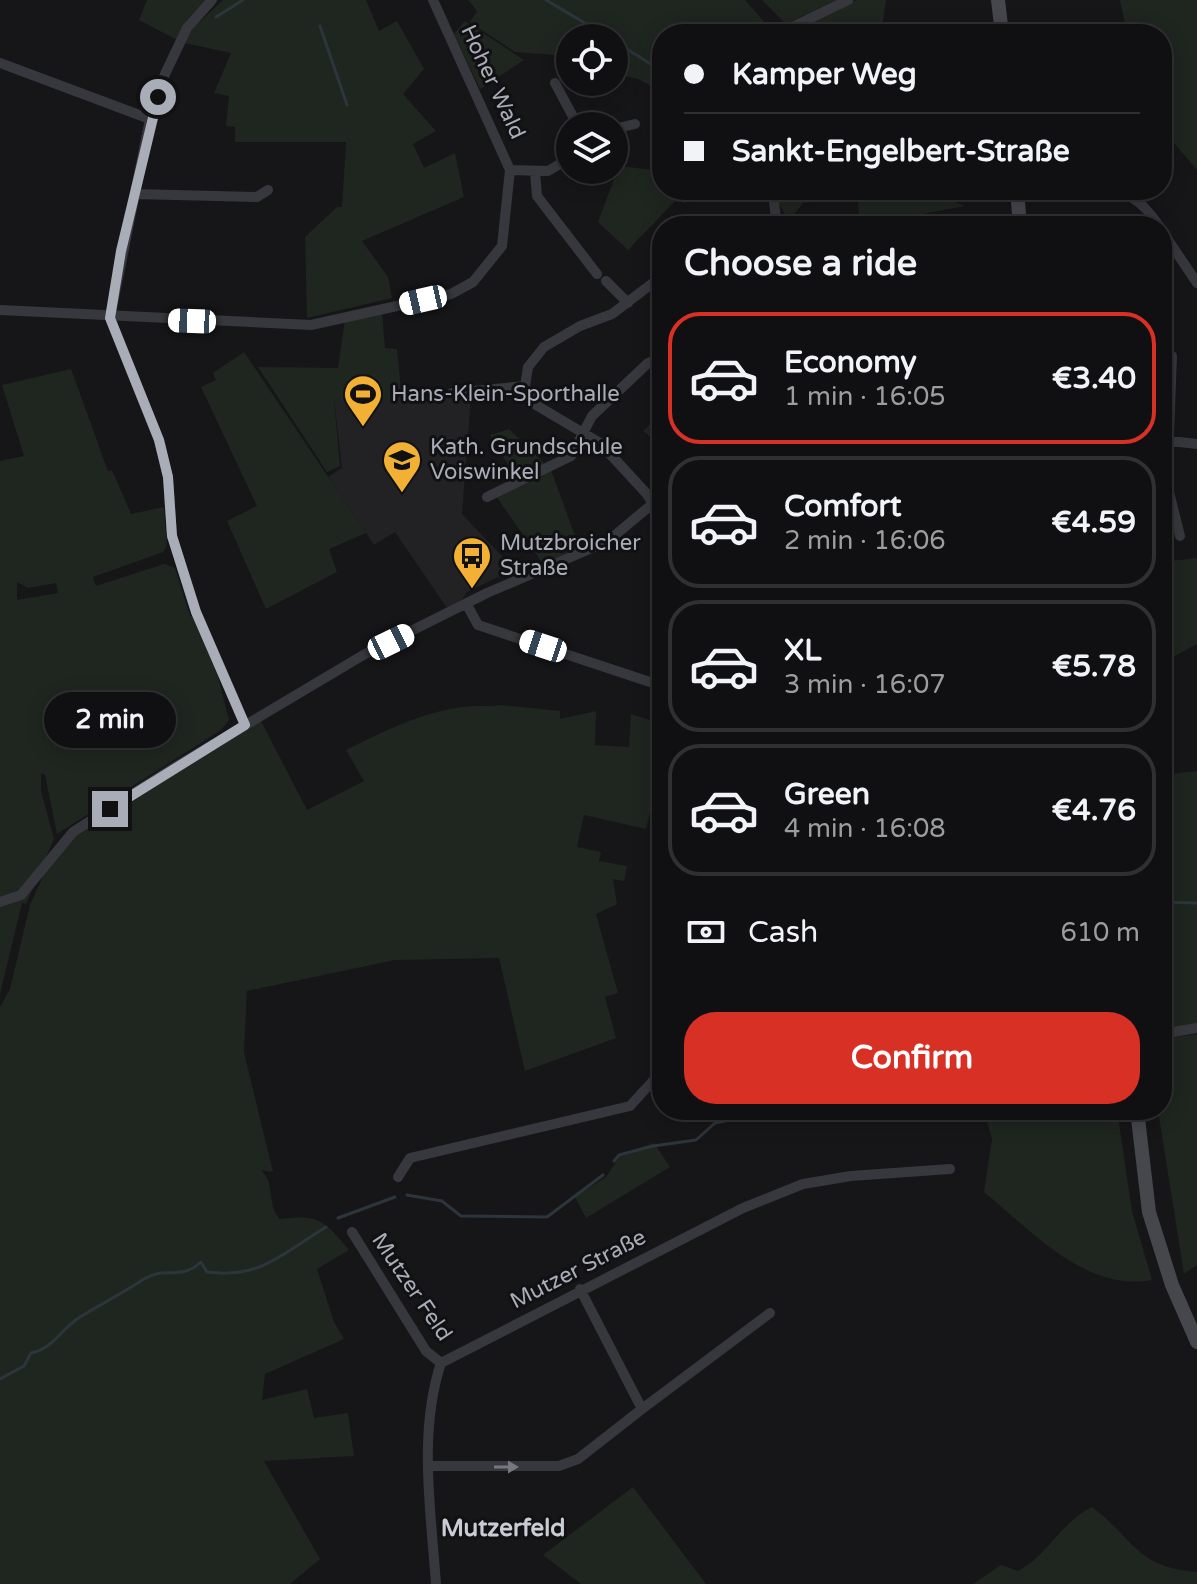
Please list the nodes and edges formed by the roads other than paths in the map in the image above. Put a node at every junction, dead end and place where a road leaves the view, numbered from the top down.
1 (212, 0) edge
2 (433, 0) edge
3 (848, 0) edge
4 (998, 0) edge
5 (799, 24) edge
6 (1001, 24) edge
7 (1, 65) edge
8 (555, 83) dead end
9 (571, 112) edge
10 (150, 119) junction
11 (635, 124) dead end
12 (628, 126) edge
13 (556, 168) edge
14 (510, 170) junction
15 (535, 172) junction
16 (268, 190) dead end
17 (135, 194) junction
18 (1138, 200) edge
19 (1152, 216) edge
20 (1172, 246) edge
21 (1197, 283) edge
22 (652, 284) edge
23 (628, 303) junction
24 (0, 310) edge
25 (110, 318) junction
26 (652, 361) edge
27 (525, 386) junction
28 (452, 393) dead end
29 (584, 433) junction
30 (1172, 442) edge
31 (1197, 444) edge
32 (652, 494) edge
33 (487, 497) dead end
34 (1172, 504) edge
35 (652, 505) edge
36 (1180, 536) dead end
37 (467, 605) junction
38 (652, 683) edge
39 (245, 725) junction
40 (0, 902) edge
41 (1197, 1028) edge
42 (1172, 1032) edge
43 (652, 1082) edge
44 (1138, 1120) edge
45 (950, 1169) dead end
46 (398, 1177) dead end
47 (352, 1232) dead end
48 (580, 1289) junction
49 (770, 1313) dead end
50 (1197, 1342) edge
51 (441, 1363) junction
52 (642, 1409) junction
53 (428, 1466) junction
54 (436, 1584) edge

1 - 10 street
2 - 14 street, Hoher Wald
3 - 5 street
4 - 6 main road
7 - 10 street
8 - 9 street
10 - 17 street
11 - 12 street
13 - 15 street
14 - 15 street
14 - 25 street, Hoher Wald
15 - 23 street
16 - 17 street
17 - 25 street
18 - 19 street
20 - 21 street
22 - 23 street
23 - 27 street
24 - 25 street, Hoher Wald
25 - 39 street
26 - 29 street
27 - 28 street
27 - 29 street
29 - 32 street
29 - 33 street
30 - 31 street
34 - 36 street
35 - 37 street
37 - 38 street
37 - 39 street
39 - 40 street
41 - 42 street
43 - 46 street
44 - 50 main road
45 - 48 street, Mutzer Straße
47 - 51 street, Mutzer Feld
48 - 51 street, Mutzer Straße
48 - 52 street
49 - 52 street
51 - 53 street
53 -> 52 street
53 - 54 street

